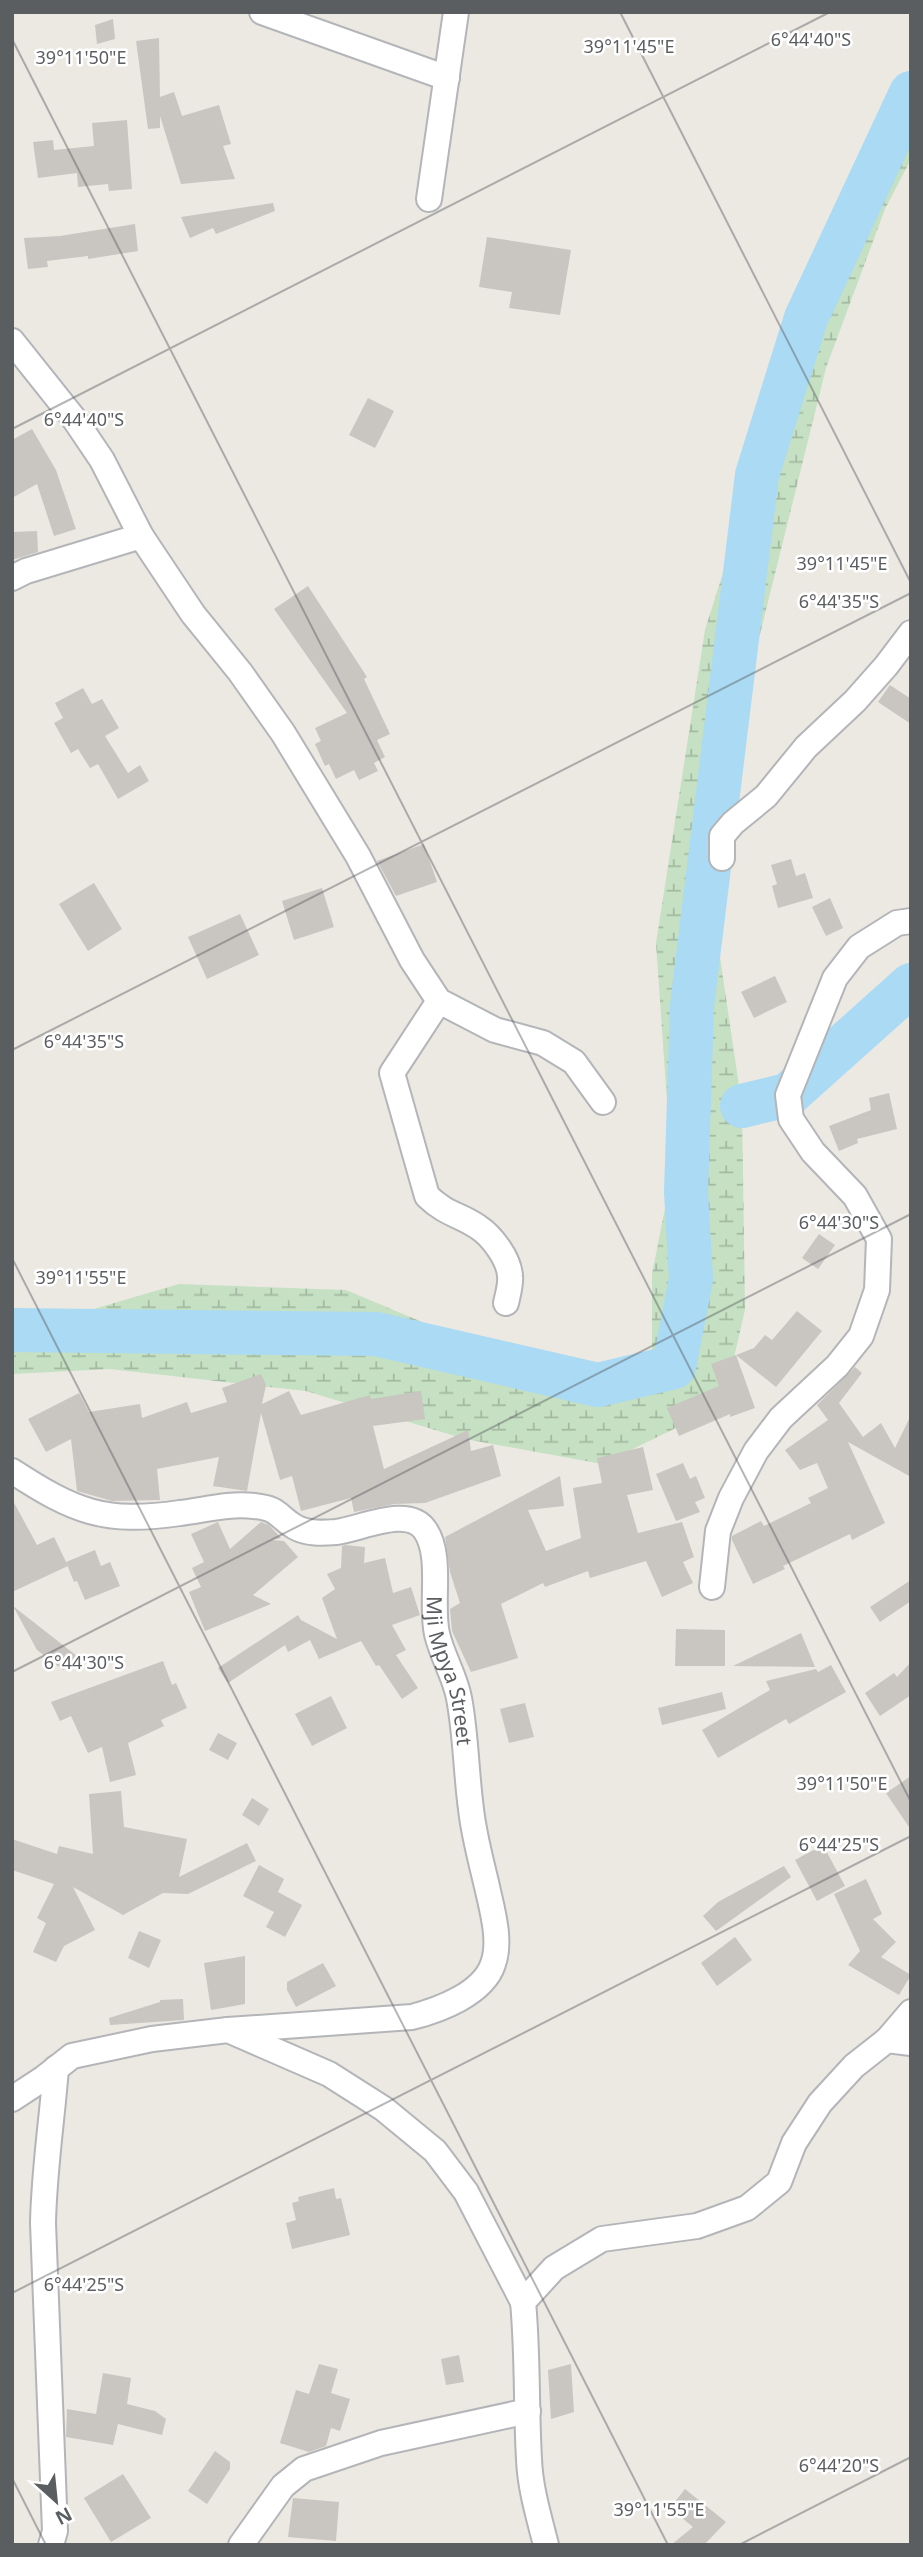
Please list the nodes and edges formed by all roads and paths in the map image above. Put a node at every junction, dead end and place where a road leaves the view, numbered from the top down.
1 (262, 12) edge
2 (456, 12) edge
3 (331, 24) edge
4 (447, 78) junction
5 (429, 199) dead end
6 (12, 341) edge
7 (141, 536) junction
8 (12, 578) edge
9 (911, 633) edge
10 (722, 858) dead end
11 (911, 921) edge
12 (439, 1001) junction
13 (603, 1102) dead end
14 (506, 1303) dead end
15 (12, 1471) edge
16 (712, 1587) dead end
17 (911, 2012) edge
18 (228, 2030) junction
19 (899, 2042) edge
20 (56, 2068) junction
21 (12, 2099) edge
22 (523, 2302) junction
23 (528, 2411) junction
24 (51, 2545) edge
25 (241, 2545) edge
26 (546, 2545) edge

1 - 3 street
2 - 4 street
3 - 4 street
4 - 5 street
6 - 7 street
7 - 8 street
7 - 12 street
9 - 10 street
11 - 16 street
12 - 13 street
12 - 14 street
15 - 18 street, Mji Mpya Street
17 - 19 street
18 - 20 street, Mji Mpya Street
18 - 22 street
19 - 22 street
20 - 21 street, Mji Mpya Street
20 - 24 street
22 - 23 street
23 - 25 street
23 - 26 street

